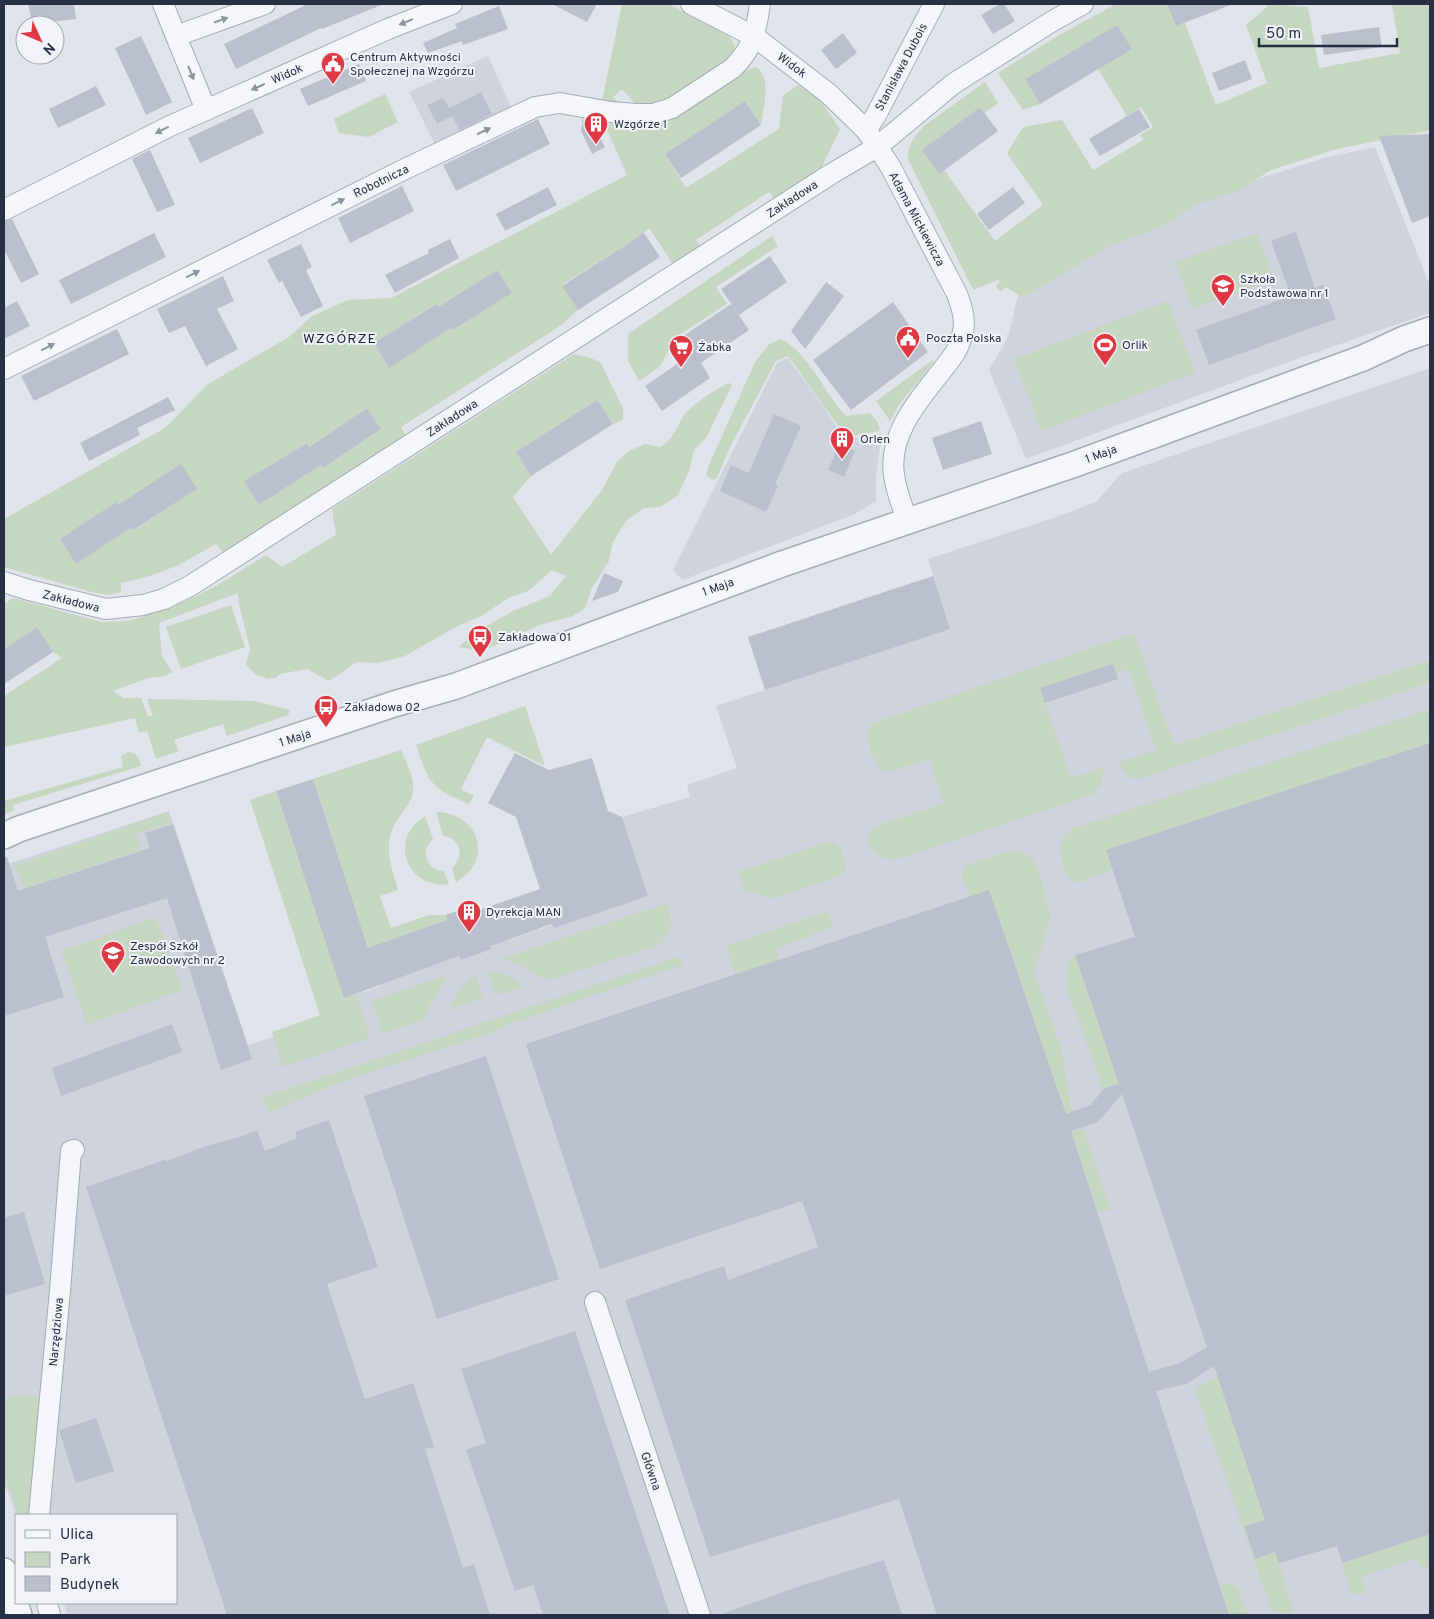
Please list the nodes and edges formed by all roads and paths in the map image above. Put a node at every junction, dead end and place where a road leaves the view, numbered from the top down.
1 (163, 4) edge
2 (265, 4) edge
3 (452, 4) edge
4 (691, 4) edge
5 (760, 4) edge
6 (934, 4) edge
7 (1083, 4) edge
8 (176, 36) junction
9 (755, 37) junction
10 (206, 110) junction
11 (872, 138) junction
12 (4, 210) edge
13 (1430, 330) edge
14 (4, 369) edge
15 (908, 520) junction
16 (4, 582) edge
17 (4, 836) edge
18 (74, 1150) dead end
19 (595, 1302) dead end
20 (39, 1514) edge
21 (4, 1571) edge
22 (15, 1603) edge
23 (700, 1615) edge

1 - 8 street
8 -> 2 street
3 -> 10 street, Widok
4 - 9 street, Widok
5 - 9 street
6 - 11 street, Stanisława Dubois
7 - 11 street
8 -> 10 street
9 - 11 street, Widok
14 -> 9 street, Robotnicza
10 -> 12 street, Widok
11 - 15 street, Adama Mickiewicza
11 - 16 street, Zakładowa
13 - 15 street, 1 Maja
15 - 17 street, 1 Maja
18 - 20 street, Narzędziowa
19 - 23 street, Główna
21 - 22 street

